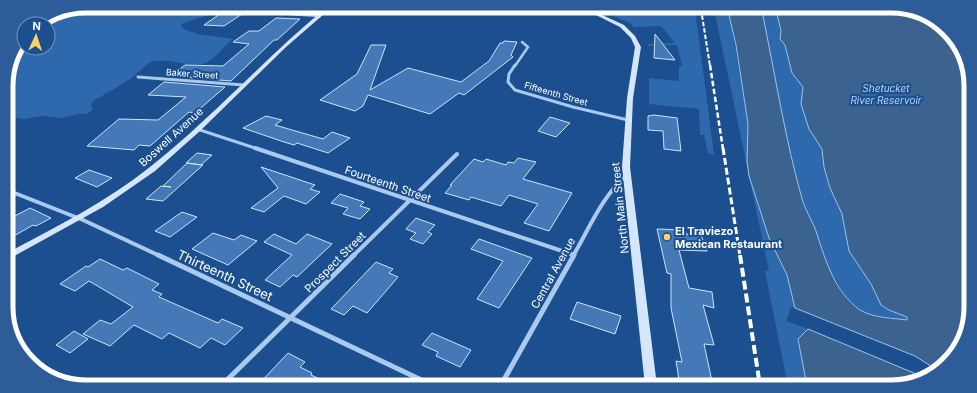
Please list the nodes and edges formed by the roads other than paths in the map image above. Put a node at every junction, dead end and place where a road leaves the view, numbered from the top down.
1 (273, 13) edge
2 (323, 13) edge
3 (595, 13) edge
4 (320, 16) junction
5 (522, 42) dead end
6 (138, 77) dead end
7 (244, 85) junction
8 (628, 120) junction
9 (197, 129) junction
10 (457, 154) dead end
11 (627, 175) junction
12 (13, 192) edge
13 (410, 200) junction
14 (77, 218) junction
15 (13, 255) edge
16 (574, 255) junction
17 (291, 318) junction
18 (228, 380) edge
19 (423, 380) edge
20 (504, 380) edge
21 (650, 380) edge

1 - 4 street
2 - 4 main road, Boswell Avenue
3 - 8 main road, North Main Street
4 - 7 main road, Boswell Avenue
5 - 8 street, Fifteenth Street
6 - 7 street, Baker Street
7 - 9 main road, Boswell Avenue
8 - 11 main road, North Main Street
9 - 13 street, Fourteenth Street
9 - 14 main road, Boswell Avenue
10 - 13 street, Prospect Street
11 - 16 street, Central Avenue
11 - 21 main road, North Main Street
12 - 14 street, Thirteenth Street
13 - 16 street, Fourteenth Street
13 - 17 street, Prospect Street
14 - 15 main road, Boswell Avenue
14 - 17 street, Thirteenth Street
16 - 20 street, Central Avenue
17 - 18 street, Prospect Street
17 - 19 street, Thirteenth Street

